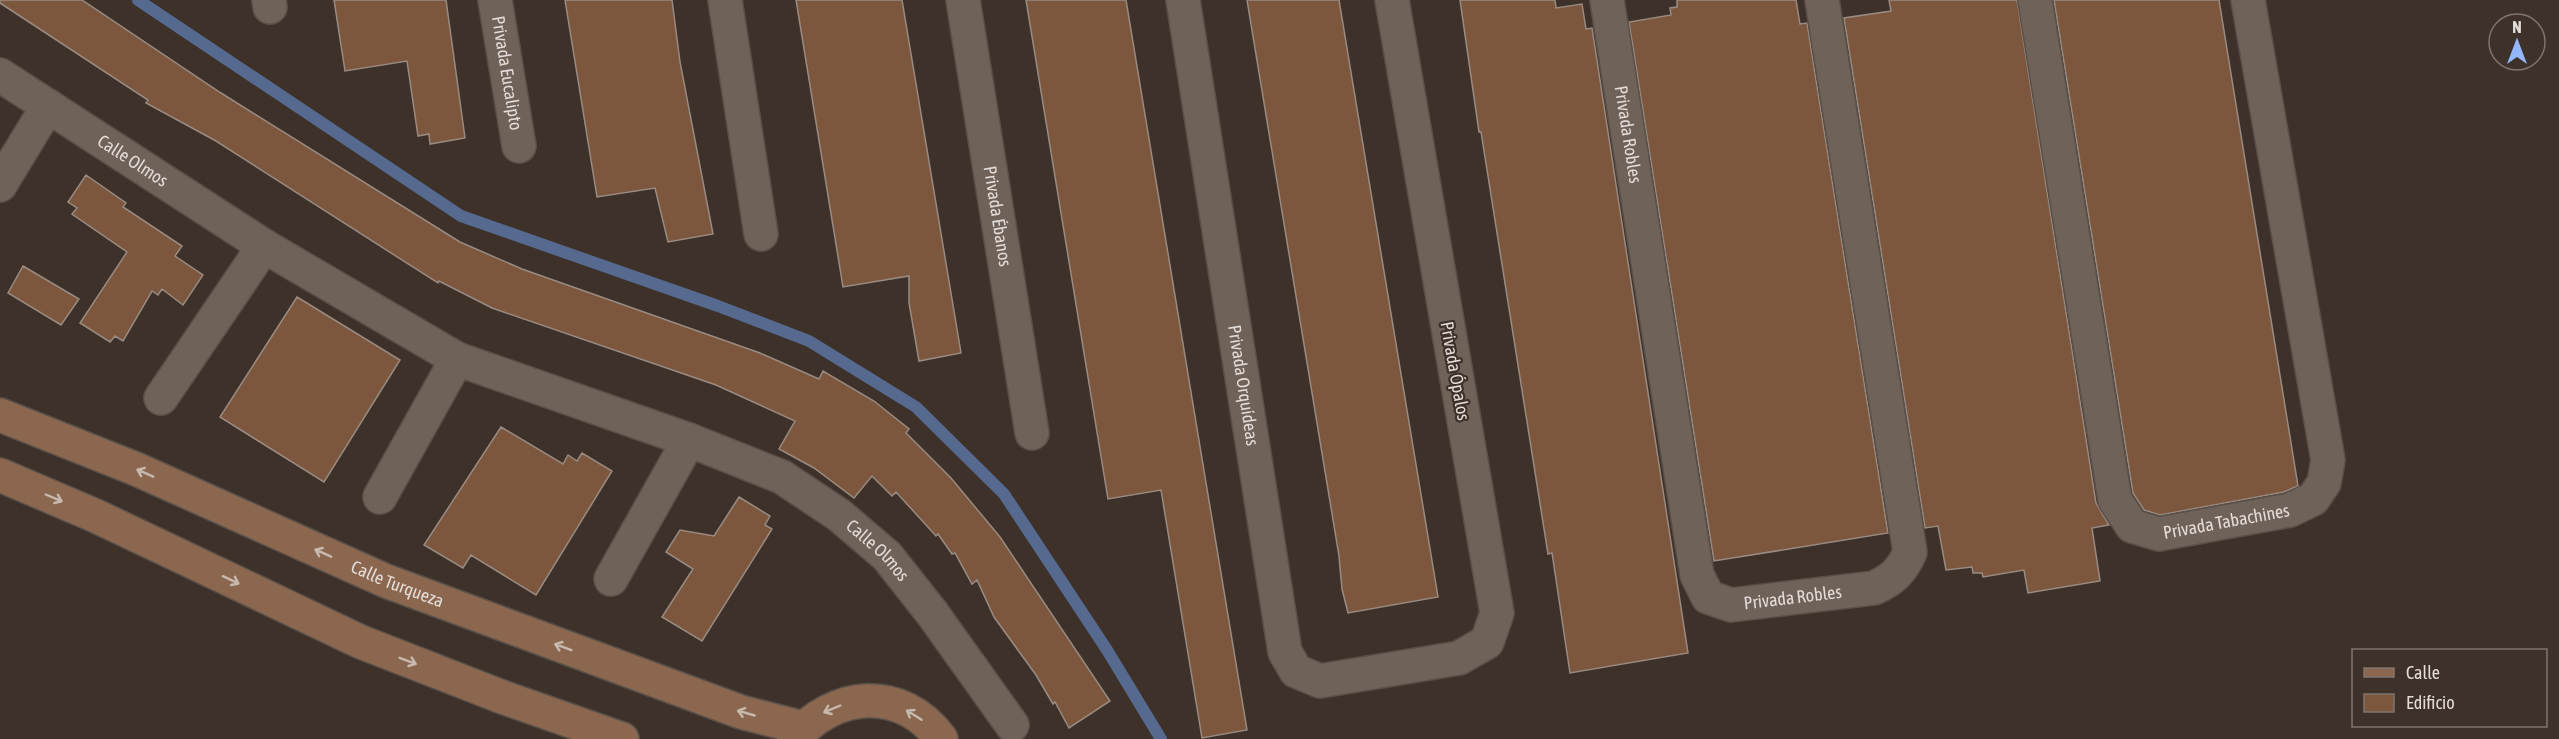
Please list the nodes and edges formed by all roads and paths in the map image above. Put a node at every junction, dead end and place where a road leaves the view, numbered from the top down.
1 (495, 0) edge
2 (725, 0) edge
3 (963, 0) edge
4 (1183, 0) edge
5 (1392, 0) edge
6 (1607, 0) edge
7 (1822, 0) edge
8 (2035, 0) edge
9 (2248, 0) edge
10 (0, 75) edge
11 (48, 106) junction
12 (519, 146) dead end
13 (0, 185) edge
14 (761, 234) dead end
15 (264, 246) junction
16 (457, 358) junction
17 (161, 398) dead end
18 (0, 415) edge
19 (1032, 433) dead end
20 (689, 440) junction
21 (0, 475) edge
22 (380, 497) dead end
23 (611, 579) dead end
24 (1391, 669) joint
25 (1012, 725) dead end
26 (798, 734) edge
27 (622, 739) edge
28 (941, 739) edge

1 - 12 street, Privada Eucalipto
2 - 14 street
3 - 19 street, Privada Ébanos
4 - 24 street, Privada Orquídeas
5 - 24 street, Privada Ópalos
6 - 7 street, Privada Robles
8 - 9 street, Privada Tabachines
10 - 11 street, Calle Olmos
11 - 13 street
11 - 15 street, Calle Olmos
15 - 16 street, Calle Olmos
15 - 17 street
16 - 20 street, Calle Olmos
16 - 22 street
26 -> 18 street, Calle Turqueza
20 - 23 street
20 - 25 street, Calle Olmos
21 -> 27 street
28 -> 26 street

